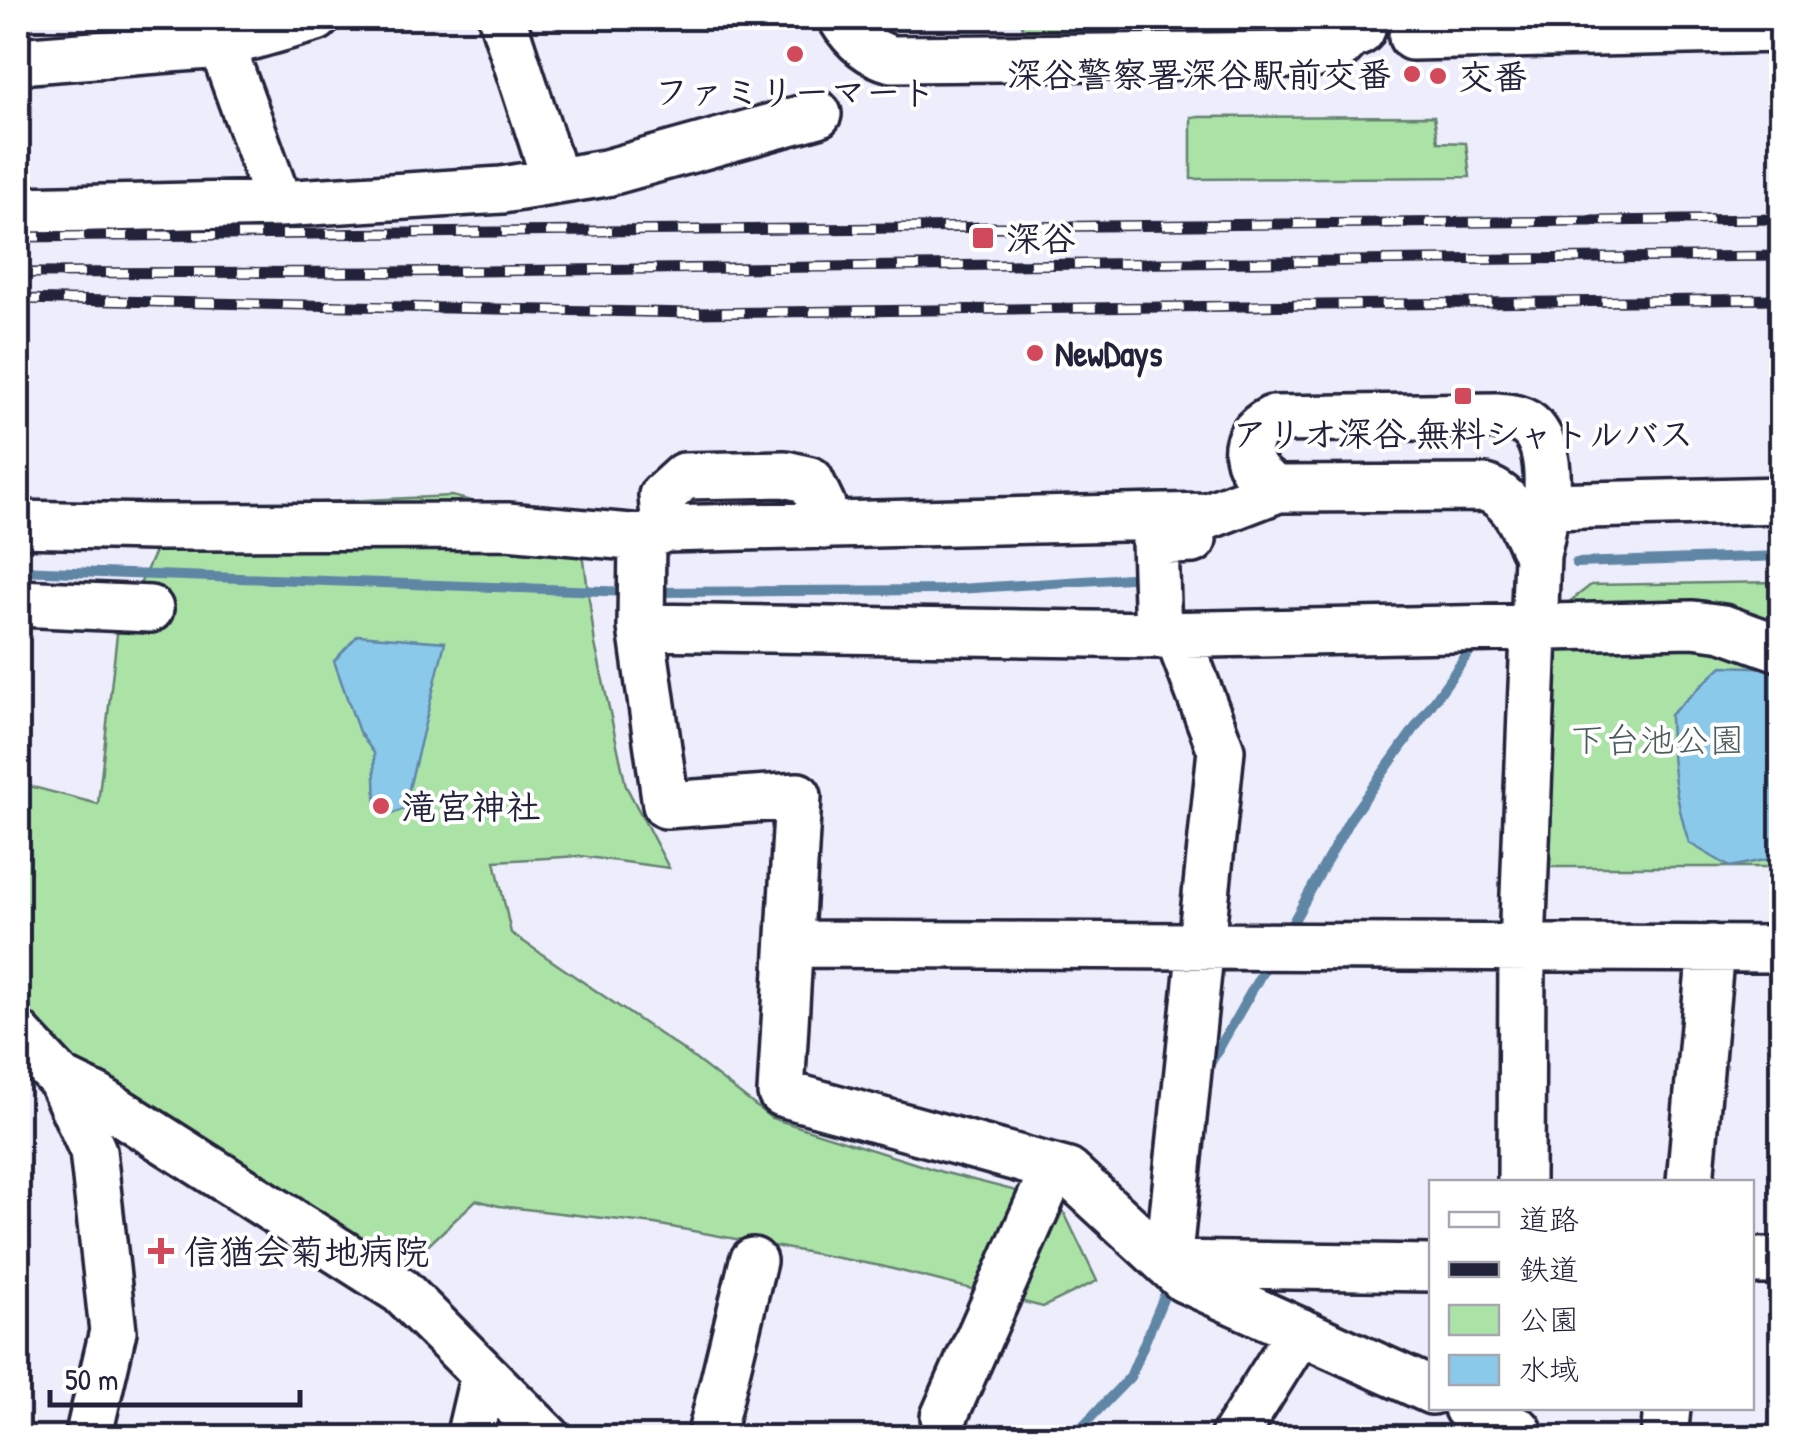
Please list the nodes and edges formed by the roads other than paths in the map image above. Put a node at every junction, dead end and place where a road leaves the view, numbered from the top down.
1 (316, 18) edge
2 (502, 18) edge
3 (841, 18) edge
4 (1357, 22) edge
5 (1608, 24) edge
6 (1782, 29) edge
7 (216, 31) edge
8 (1412, 37) dead end
9 (18, 60) edge
10 (818, 114) dead end
11 (556, 180) junction
12 (278, 204) junction
13 (18, 210) edge
14 (1522, 420) junction
15 (1247, 451) junction
16 (1486, 488) junction
17 (1278, 489) junction
18 (1782, 500) edge
19 (1166, 516) junction
20 (18, 524) edge
21 (1538, 527) junction
22 (649, 539) junction
23 (18, 603) edge
24 (150, 609) dead end
25 (642, 627) junction
26 (1536, 628) junction
27 (1168, 634) junction
28 (1782, 650) edge
29 (791, 944) junction
30 (1202, 946) junction
31 (1522, 947) junction
32 (1712, 948) junction
33 (1782, 949) edge
34 (18, 1034) edge
35 (60, 1080) junction
36 (1054, 1168) junction
37 (1521, 1180) edge
38 (1690, 1180) edge
39 (753, 1261) dead end
40 (1754, 1261) edge
41 (1782, 1262) edge
42 (1168, 1264) junction
43 (1429, 1268) edge
44 (1300, 1331) junction
45 (484, 1374) junction
46 (1429, 1391) edge
47 (1472, 1410) edge
48 (1667, 1410) edge
49 (944, 1417) dead end
50 (1519, 1425) edge
51 (88, 1438) edge
52 (470, 1438) edge
53 (548, 1438) edge
54 (710, 1438) edge
55 (1233, 1438) edge
56 (1664, 1438) edge

1 - 7 street
2 - 11 street
3 - 4 street
5 - 6 street
5 - 8 street
7 - 9 street
7 - 12 street
10 - 11 street
11 - 12 street
12 - 13 street
14 - 15 street
14 - 16 street
14 - 21 street
15 - 17 street
15 - 19 street
16 - 17 street
16 - 21 street
17 - 19 street
18 - 21 street
19 - 22 street
19 - 27 street
20 - 22 street
21 - 26 street
22 - 25 street
23 - 24 street
25 - 27 street
25 - 29 street
26 - 27 street
26 - 28 street
26 - 31 street
27 - 30 street
29 - 30 street
29 - 36 street
30 - 31 street
30 - 42 street
31 - 32 street
31 - 37 street
32 - 33 street
32 - 38 street
34 - 35 street
35 - 45 street
35 - 51 street
36 - 42 street
36 - 49 street
39 - 54 street
40 - 41 street
42 - 43 street
42 - 44 street
44 - 46 street
44 - 55 street
45 - 52 street
45 - 53 street
47 - 50 street
48 - 56 street

